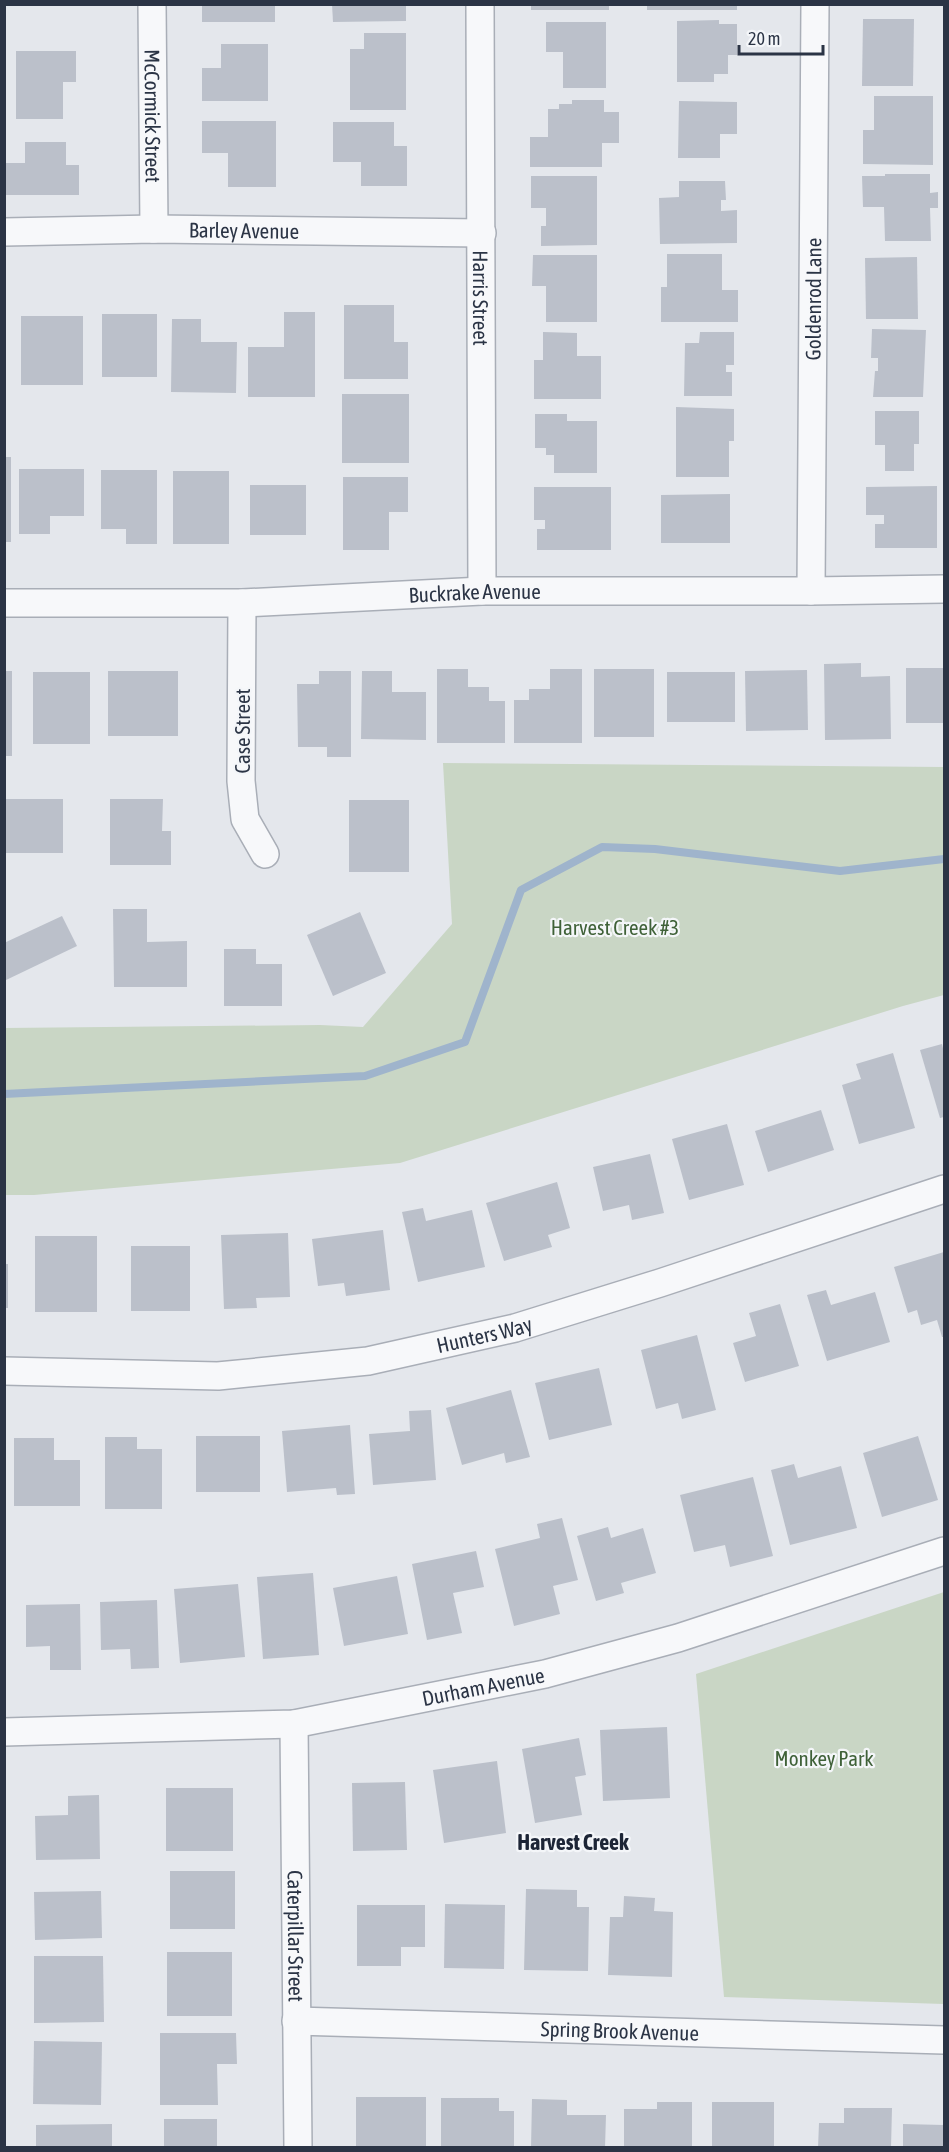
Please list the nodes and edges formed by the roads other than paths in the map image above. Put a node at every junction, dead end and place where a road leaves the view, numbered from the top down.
1 (152, 4) edge
2 (480, 4) edge
3 (814, 4) edge
4 (154, 229) junction
5 (4, 232) edge
6 (482, 233) junction
7 (945, 589) edge
8 (482, 591) junction
9 (811, 591) junction
10 (4, 603) edge
11 (242, 603) junction
12 (265, 854) dead end
13 (945, 1189) edge
14 (4, 1371) edge
15 (945, 1551) edge
16 (294, 1724) junction
17 (4, 1732) edge
18 (296, 2021) junction
19 (945, 2040) edge
20 (298, 2148) edge

1 - 4 street, McCormick Street
2 - 6 street, Harris Street
3 - 9 street, Goldenrod Lane
4 - 5 street, Barley Avenue
4 - 6 street, Barley Avenue
6 - 8 street, Harris Street
7 - 9 street, Buckrake Avenue
8 - 9 street, Buckrake Avenue
8 - 11 street, Buckrake Avenue
10 - 11 street, Buckrake Avenue
11 - 12 street, Case Street
13 - 14 street, Hunters Way
15 - 16 street, Durham Avenue
16 - 17 street, Durham Avenue
16 - 18 street, Caterpillar Street
18 - 19 street, Spring Brook Avenue
18 - 20 street, Caterpillar Street

